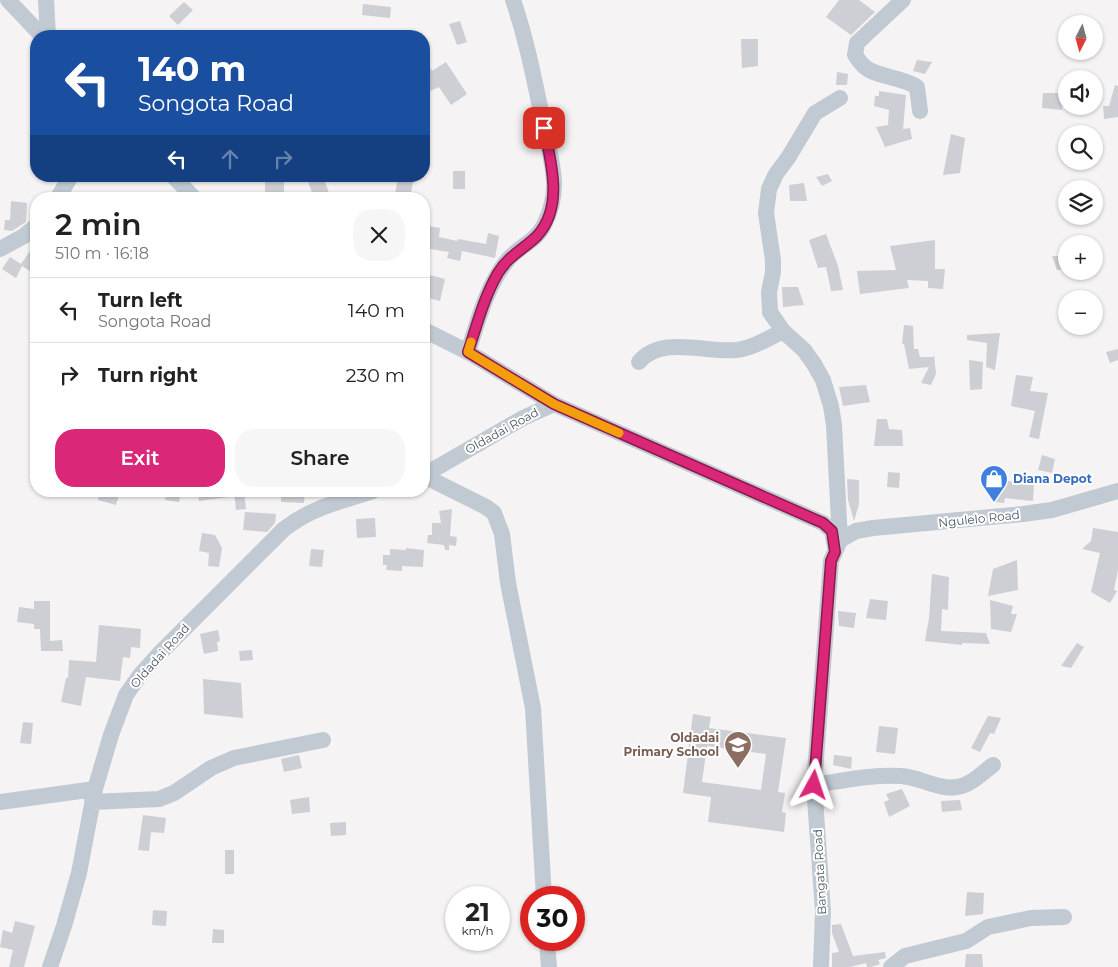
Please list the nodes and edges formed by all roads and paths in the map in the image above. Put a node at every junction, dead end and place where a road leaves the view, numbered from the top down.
1 (8, 0) edge
2 (46, 0) edge
3 (513, 0) edge
4 (903, 0) edge
5 (36, 30) edge
6 (48, 30) edge
7 (840, 98) dead end
8 (920, 111) dead end
9 (179, 182) edge
10 (189, 192) edge
11 (30, 231) edge
12 (0, 249) edge
13 (784, 331) junction
14 (430, 333) edge
15 (468, 352) junction
16 (640, 362) dead end
17 (554, 404) junction
18 (430, 472) edge
19 (430, 479) edge
20 (1118, 491) edge
21 (353, 497) edge
22 (837, 546) junction
23 (322, 740) dead end
24 (993, 765) dead end
25 (814, 785) junction
26 (93, 795) junction
27 (0, 802) edge
28 (543, 886) edge
29 (1064, 917) dead end
30 (548, 951) edge
31 (50, 967) edge
32 (549, 967) edge
33 (821, 967) edge
34 (891, 967) edge

1 - 5 street
2 - 6 street
3 - 15 street
4 - 8 street
7 - 13 street
9 - 10 street
11 - 12 street
13 - 16 street
13 - 22 street
14 - 15 street
15 - 17 street
17 - 18 street, Oldadai Road
17 - 22 street
19 - 28 street
20 - 22 street, Ngulelo Road
21 - 26 street, Oldadai Road
22 - 25 street, Bangata Road
23 - 26 street
24 - 25 street
25 - 33 street, Bangata Road
26 - 27 street
26 - 31 street, Oldadai Road
29 - 34 street
30 - 32 street

